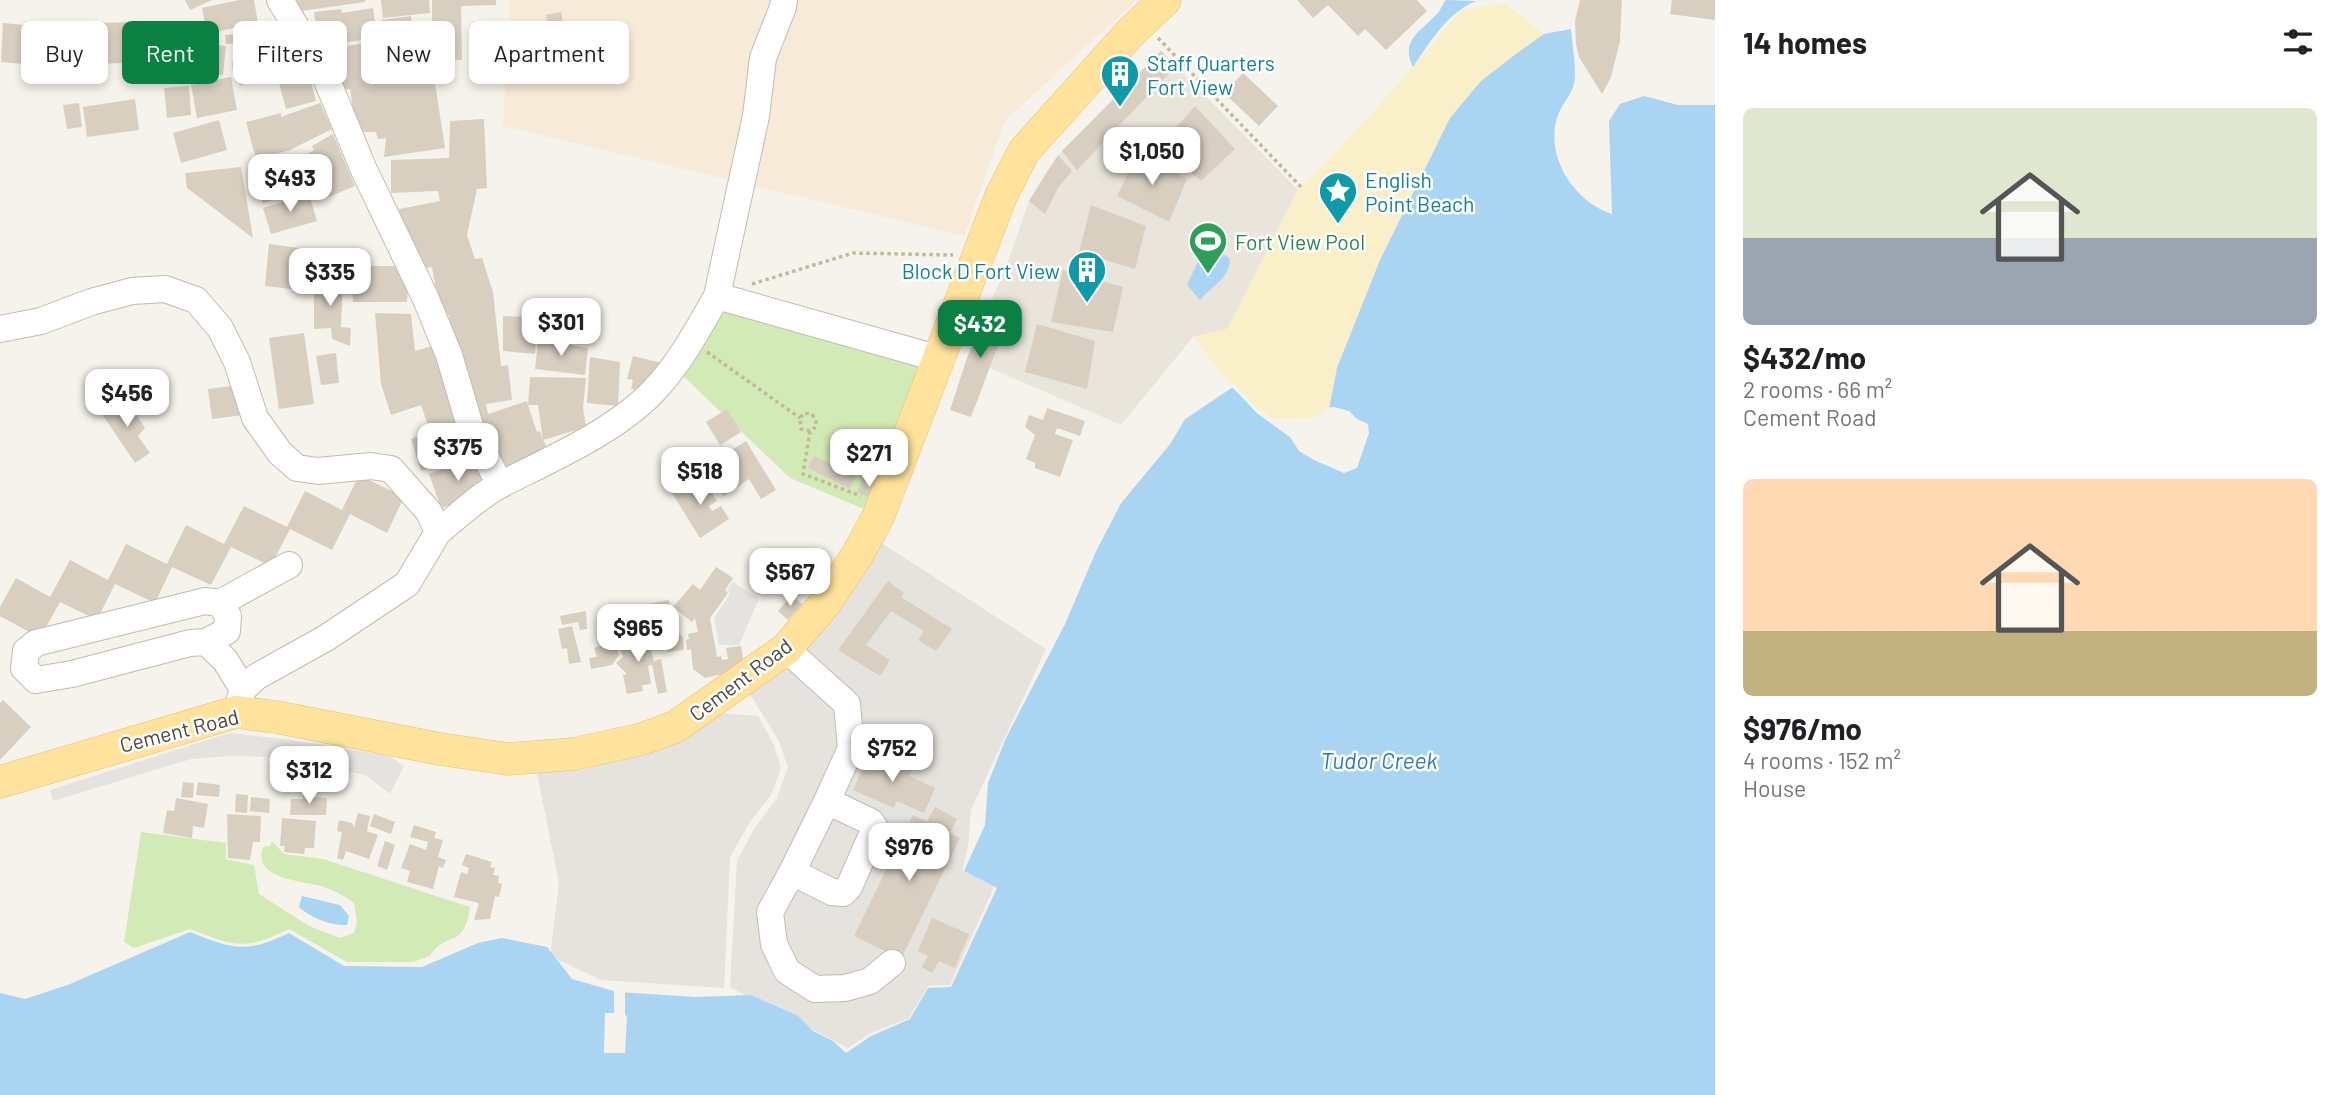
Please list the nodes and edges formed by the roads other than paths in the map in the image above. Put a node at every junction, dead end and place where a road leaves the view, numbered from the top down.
1 (280, 0) edge
2 (783, 0) edge
3 (1165, 0) edge
4 (717, 296) junction
5 (0, 329) edge
6 (940, 359) junction
7 (500, 485) junction
8 (438, 532) junction
9 (289, 565) dead end
10 (220, 603) junction
11 (206, 642) junction
12 (786, 649) junction
13 (240, 701) junction
14 (0, 782) edge
15 (827, 801) junction
16 (792, 872) junction
17 (892, 963) dead end

1 - 7 street
2 - 4 street
3 - 6 main road, Cement Road
4 - 6 street
4 - 7 street
5 - 8 street
6 - 12 main road, Cement Road
7 - 8 street
8 - 13 street
9 - 10 street
10 - 11 street
10 - 11 street
11 - 13 street
12 - 13 main road, Cement Road
12 - 15 street
13 - 14 main road, Cement Road
15 - 16 street
15 - 16 street
16 - 17 street

